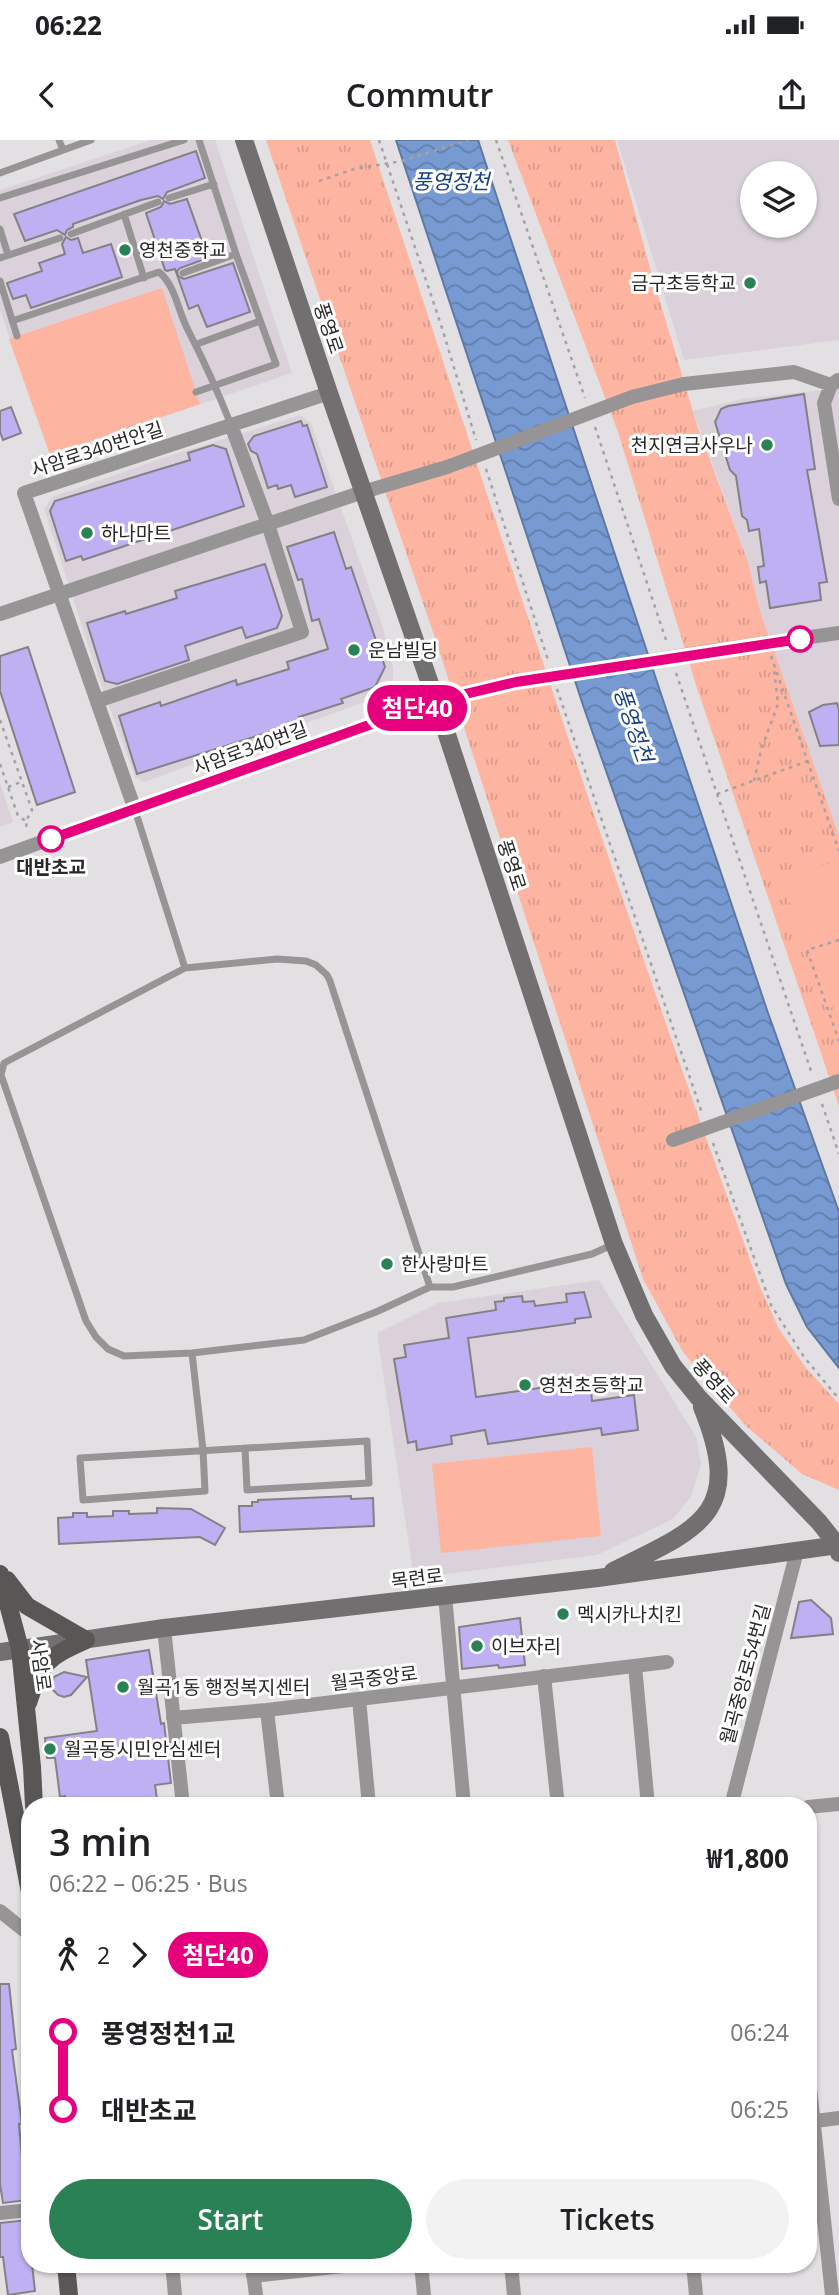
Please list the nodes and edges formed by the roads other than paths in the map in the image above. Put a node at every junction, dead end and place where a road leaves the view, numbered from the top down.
1 (59, 140) edge
2 (91, 140) edge
3 (184, 140) edge
4 (199, 140) edge
5 (244, 140) edge
6 (63, 150) junction
7 (0, 173) edge
8 (214, 184) junction
9 (0, 198) edge
10 (169, 198) dead end
11 (158, 202) dead end
12 (124, 214) junction
13 (0, 229) edge
14 (71, 234) dead end
15 (60, 238) dead end
16 (236, 254) junction
17 (4, 257) edge
18 (183, 273) dead end
19 (144, 278) junction
20 (0, 281) edge
21 (12, 321) junction
22 (260, 321) junction
23 (18, 336) dead end
24 (197, 344) junction
25 (835, 382) edge
26 (216, 385) junction
27 (196, 392) dead end
28 (329, 393) junction
29 (231, 425) junction
30 (363, 492) junction
31 (839, 499) edge
32 (268, 524) junction
33 (60, 595) junction
34 (0, 614) edge
35 (839, 633) edge
36 (97, 701) junction
37 (436, 701) junction
38 (135, 810) junction
39 (0, 857) edge
40 (185, 968) junction
41 (839, 1082) edge
42 (673, 1140) dead end
43 (614, 1244) junction
44 (430, 1287) junction
45 (192, 1353) junction
46 (698, 1397) junction
47 (245, 1448) junction
48 (203, 1450) junction
49 (839, 1548) edge
50 (797, 1551) junction
51 (0, 1569) edge
52 (0, 1574) edge
53 (598, 1578) junction
54 (445, 1595) junction
55 (164, 1628) junction
56 (86, 1640) junction
57 (20, 1649) junction
58 (0, 1653) edge
59 (667, 1662) dead end
60 (635, 1666) junction
61 (544, 1676) junction
62 (453, 1688) junction
63 (359, 1699) junction
64 (26, 1710) junction
65 (267, 1710) junction
66 (173, 1718) junction
67 (0, 1737) edge
68 (33, 1797) edge
69 (182, 1797) edge
70 (277, 1797) edge
71 (368, 1797) edge
72 (463, 1797) edge
73 (557, 1797) edge
74 (647, 1797) edge
75 (733, 1797) edge
76 (839, 1804) edge
77 (817, 1806) edge
78 (21, 1846) edge
79 (0, 1911) edge
80 (21, 1928) edge
81 (839, 2118) edge
82 (817, 2121) edge
83 (21, 2211) edge
84 (0, 2213) edge
85 (817, 2220) edge
86 (67, 2273) edge
87 (173, 2273) edge
88 (253, 2273) edge
89 (422, 2273) edge
90 (512, 2273) edge
91 (694, 2273) edge
92 (69, 2295) edge
93 (175, 2295) edge
94 (257, 2295) edge
95 (424, 2295) edge
96 (514, 2295) edge
97 (696, 2295) edge
98 (832, 2295) edge

1 - 6 lane
2 - 6 lane
3 - 9 lane
4 - 8 lane
5 - 28 main road, 풍영로
6 - 7 lane
8 - 10 lane
8 - 16 lane
11 - 12 lane
12 - 14 lane
12 - 19 lane
13 - 17 lane
15 - 17 lane
16 - 18 lane
16 - 22 lane
19 - 21 lane
19 - 24 lane
20 - 21 lane
21 - 23 lane
22 - 24 lane
22 - 26 lane
24 - 26 lane
25 - 30 street, bridge
25 - 31 street
26 - 27 lane
26 - 29 lane
28 - 29 street, 사암로340번안길
28 - 30 main road, 풍영로
29 - 32 street
29 - 33 street, 사암로340번안길
30 - 32 street
30 - 37 main road, 풍영로
32 - 33 street
32 - 36 street
33 - 34 street
33 - 36 street, 사암로340번안길
35 - 37 street, 사암로340번길, bridge
36 - 38 street, 사암로340번안길
37 - 38 street, 사암로340번길
37 - 43 main road, 풍영로
38 - 39 street, 사암로340번길
38 - 40 lane
40 - 44 lane
40 - 45 lane
41 - 42 street, bridge
43 - 44 lane
43 - 46 main road, 풍영로
44 - 45 lane
45 - 48 lane
46 - 49 main road, 풍영로
46 - 53 main road
47 - 47 lane
47 - 48 lane
48 - 48 lane
49 - 50 main road, 목련로
50 - 53 main road, 목련로
50 - 75 street, 월곡중앙로54번길
51 - 56 main road
52 - 57 main road, 사암로
53 - 54 main road, 목련로
54 - 55 main road, 목련로
54 - 62 street
55 - 56 main road, 목련로
55 - 66 street
56 - 57 main road, 목련로
56 - 64 main road
57 - 58 main road, 목련로
57 - 64 main road, 사암로
59 - 60 street, 월곡중앙로
60 - 61 street, 월곡중앙로
60 - 74 street
61 - 62 street, 월곡중앙로
61 - 73 street
62 - 63 street, 월곡중앙로
62 - 72 street
63 - 65 street, 월곡중앙로
63 - 71 street
64 - 68 main road, 사암로
65 - 66 street, 월곡중앙로
65 - 70 street
66 - 69 street
67 - 78 main road
76 - 77 street
79 - 80 street
81 - 82 street
83 - 84 street
85 - 98 street
86 - 92 main road
87 - 93 street
88 - 94 street
89 - 95 street
90 - 96 street
91 - 97 street

